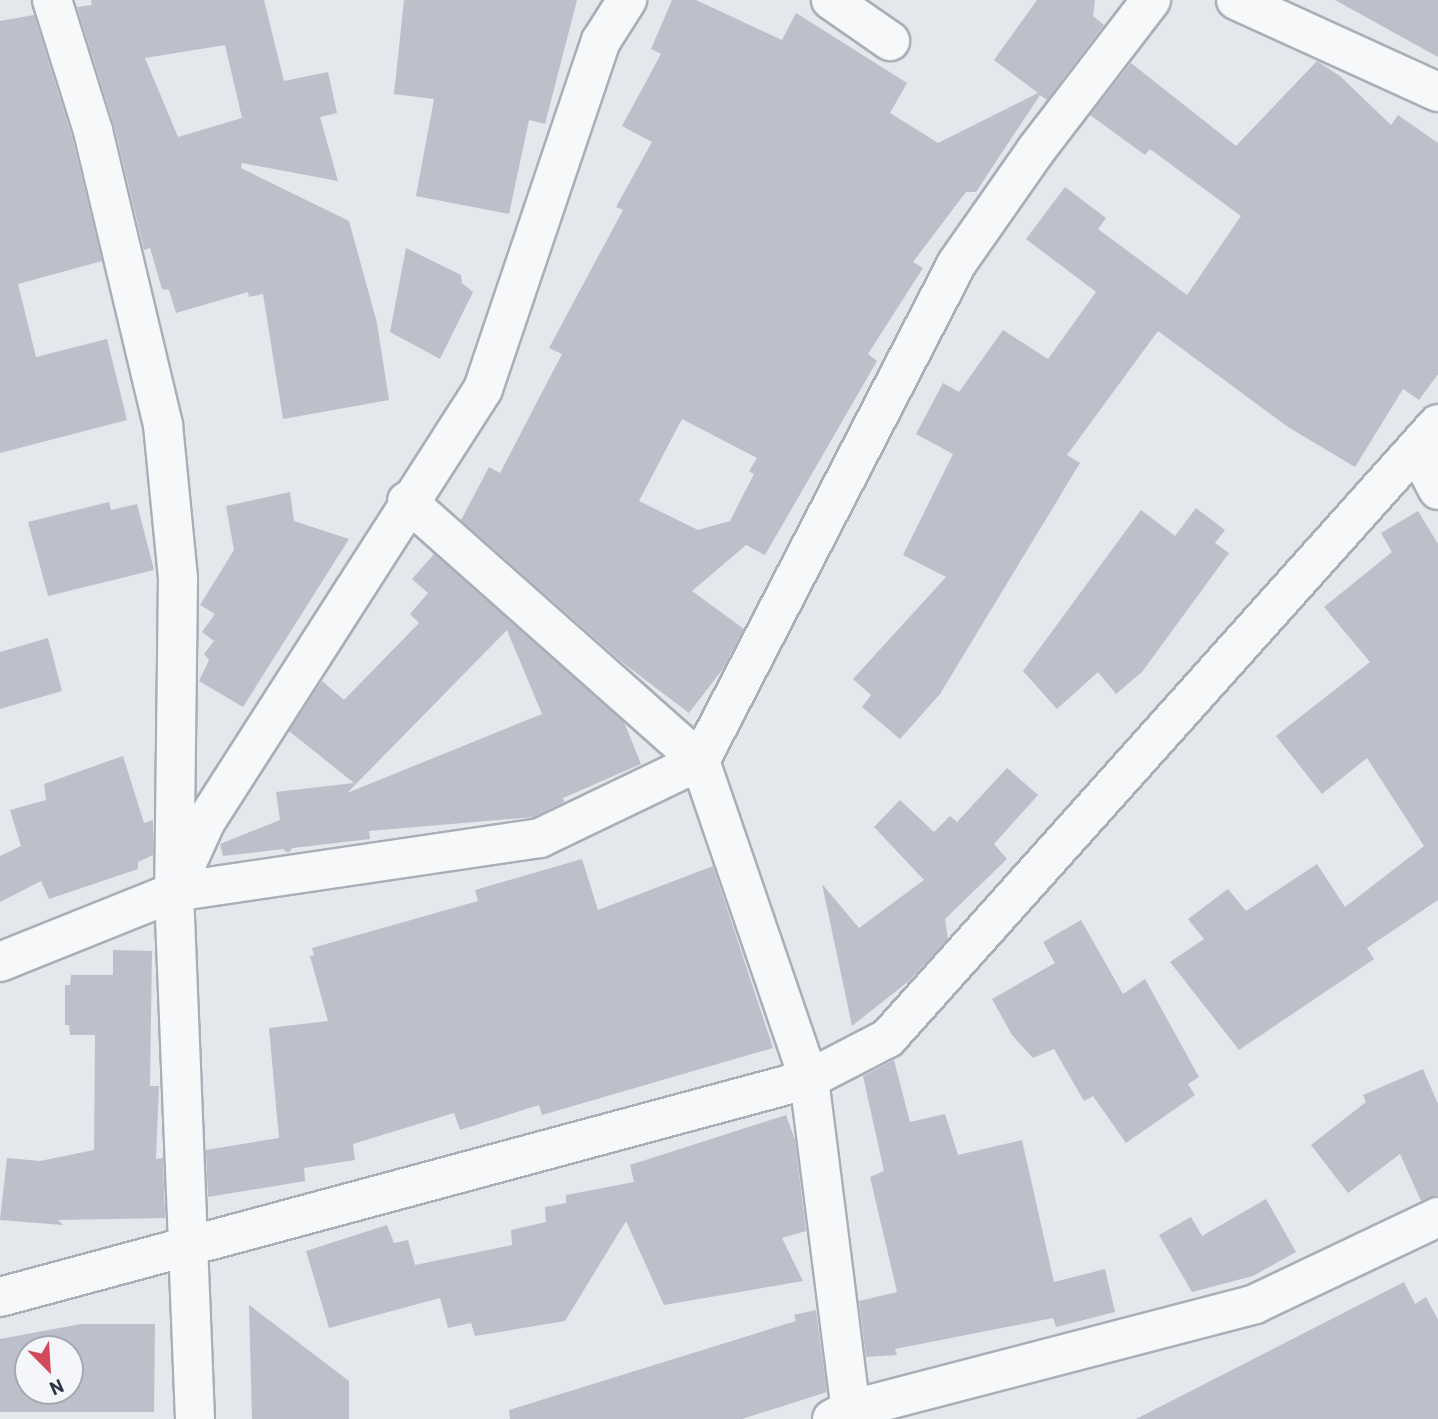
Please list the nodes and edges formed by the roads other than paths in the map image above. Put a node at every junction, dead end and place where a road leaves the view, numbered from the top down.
1 (52, 0) edge
2 (627, 0) edge
3 (831, 0) edge
4 (1151, 0) edge
5 (1236, 0) edge
6 (890, 41) dead end
7 (1438, 92) edge
8 (1427, 437) edge
9 (1438, 490) edge
10 (407, 501) junction
11 (700, 761) junction
12 (174, 892) junction
13 (0, 962) edge
14 (809, 1079) junction
15 (1438, 1217) edge
16 (191, 1248) junction
17 (0, 1297) edge
18 (844, 1416) edge
19 (195, 1419) edge

1 - 12 street
2 - 10 street
3 - 6 street
4 - 11 street
5 - 7 street
8 - 9 street
8 - 14 street
10 - 11 street
10 - 12 street
11 - 12 street
11 - 14 street
12 - 13 street
12 - 16 street
14 - 16 street
14 - 18 street
15 - 18 street
16 - 17 street
16 - 19 street

